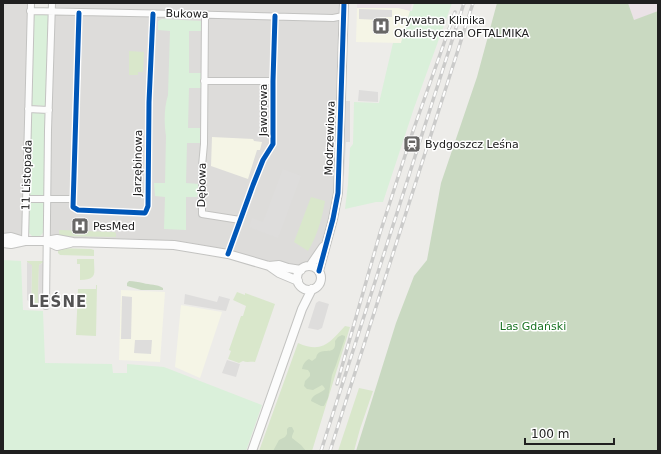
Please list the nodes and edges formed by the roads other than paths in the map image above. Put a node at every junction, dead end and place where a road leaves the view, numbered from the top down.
1 (31, 3) edge
2 (52, 3) edge
3 (344, 3) edge
4 (30, 11) junction
5 (52, 12) junction
6 (79, 13) junction
7 (153, 14) junction
8 (205, 15) junction
9 (275, 16) junction
10 (343, 16) junction
11 (204, 81) junction
12 (273, 81) junction
13 (28, 108) junction
14 (49, 110) junction
15 (47, 198) junction
16 (26, 199) junction
17 (73, 199) junction
18 (240, 220) junction
19 (3, 238) edge
20 (25, 241) junction
21 (326, 241) junction
22 (46, 242) junction
23 (3, 243) edge
24 (228, 254) junction
25 (269, 266) junction
26 (310, 266) junction
27 (301, 270) junction
28 (319, 271) junction
29 (300, 284) junction
30 (312, 289) junction
31 (46, 306) dead end
32 (302, 309) junction
33 (252, 451) edge

1 - 4 street, 11 Listopada
2 - 5 street, 11 Listopada
3 - 10 street, Modrzewiowa
4 - 5 street, Bukowa
4 - 13 street, 11 Listopada
5 - 6 street, Bukowa
5 - 14 street, 11 Listopada
6 - 7 street, Bukowa
6 - 17 street
7 - 8 street, Bukowa
7 - 17 street, Jarzębinowa
8 - 9 street, Bukowa
8 - 11 street, Dębowa
9 - 10 street, Bukowa
9 - 12 street, Jaworowa
10 - 21 street, Modrzewiowa
11 - 12 street
11 - 18 street, Dębowa
12 - 18 street, Jaworowa
13 - 14 street
13 - 16 street, 11 Listopada
14 - 15 street, 11 Listopada
15 - 16 street
15 - 17 street
15 - 22 street, 11 Listopada
16 - 20 street, 11 Listopada
18 - 24 street
19 - 20 street
20 - 22 street
20 - 23 street
21 - 26 street, Modrzewiowa
21 - 28 street, Modrzewiowa
22 - 24 street
22 - 31 street, 11 Listopada
24 - 25 street
25 - 27 street
25 - 29 street
26 - 27 street
26 - 28 street
27 - 29 street
28 - 30 street
29 - 30 street
29 - 32 street
30 - 32 street
32 - 33 street

